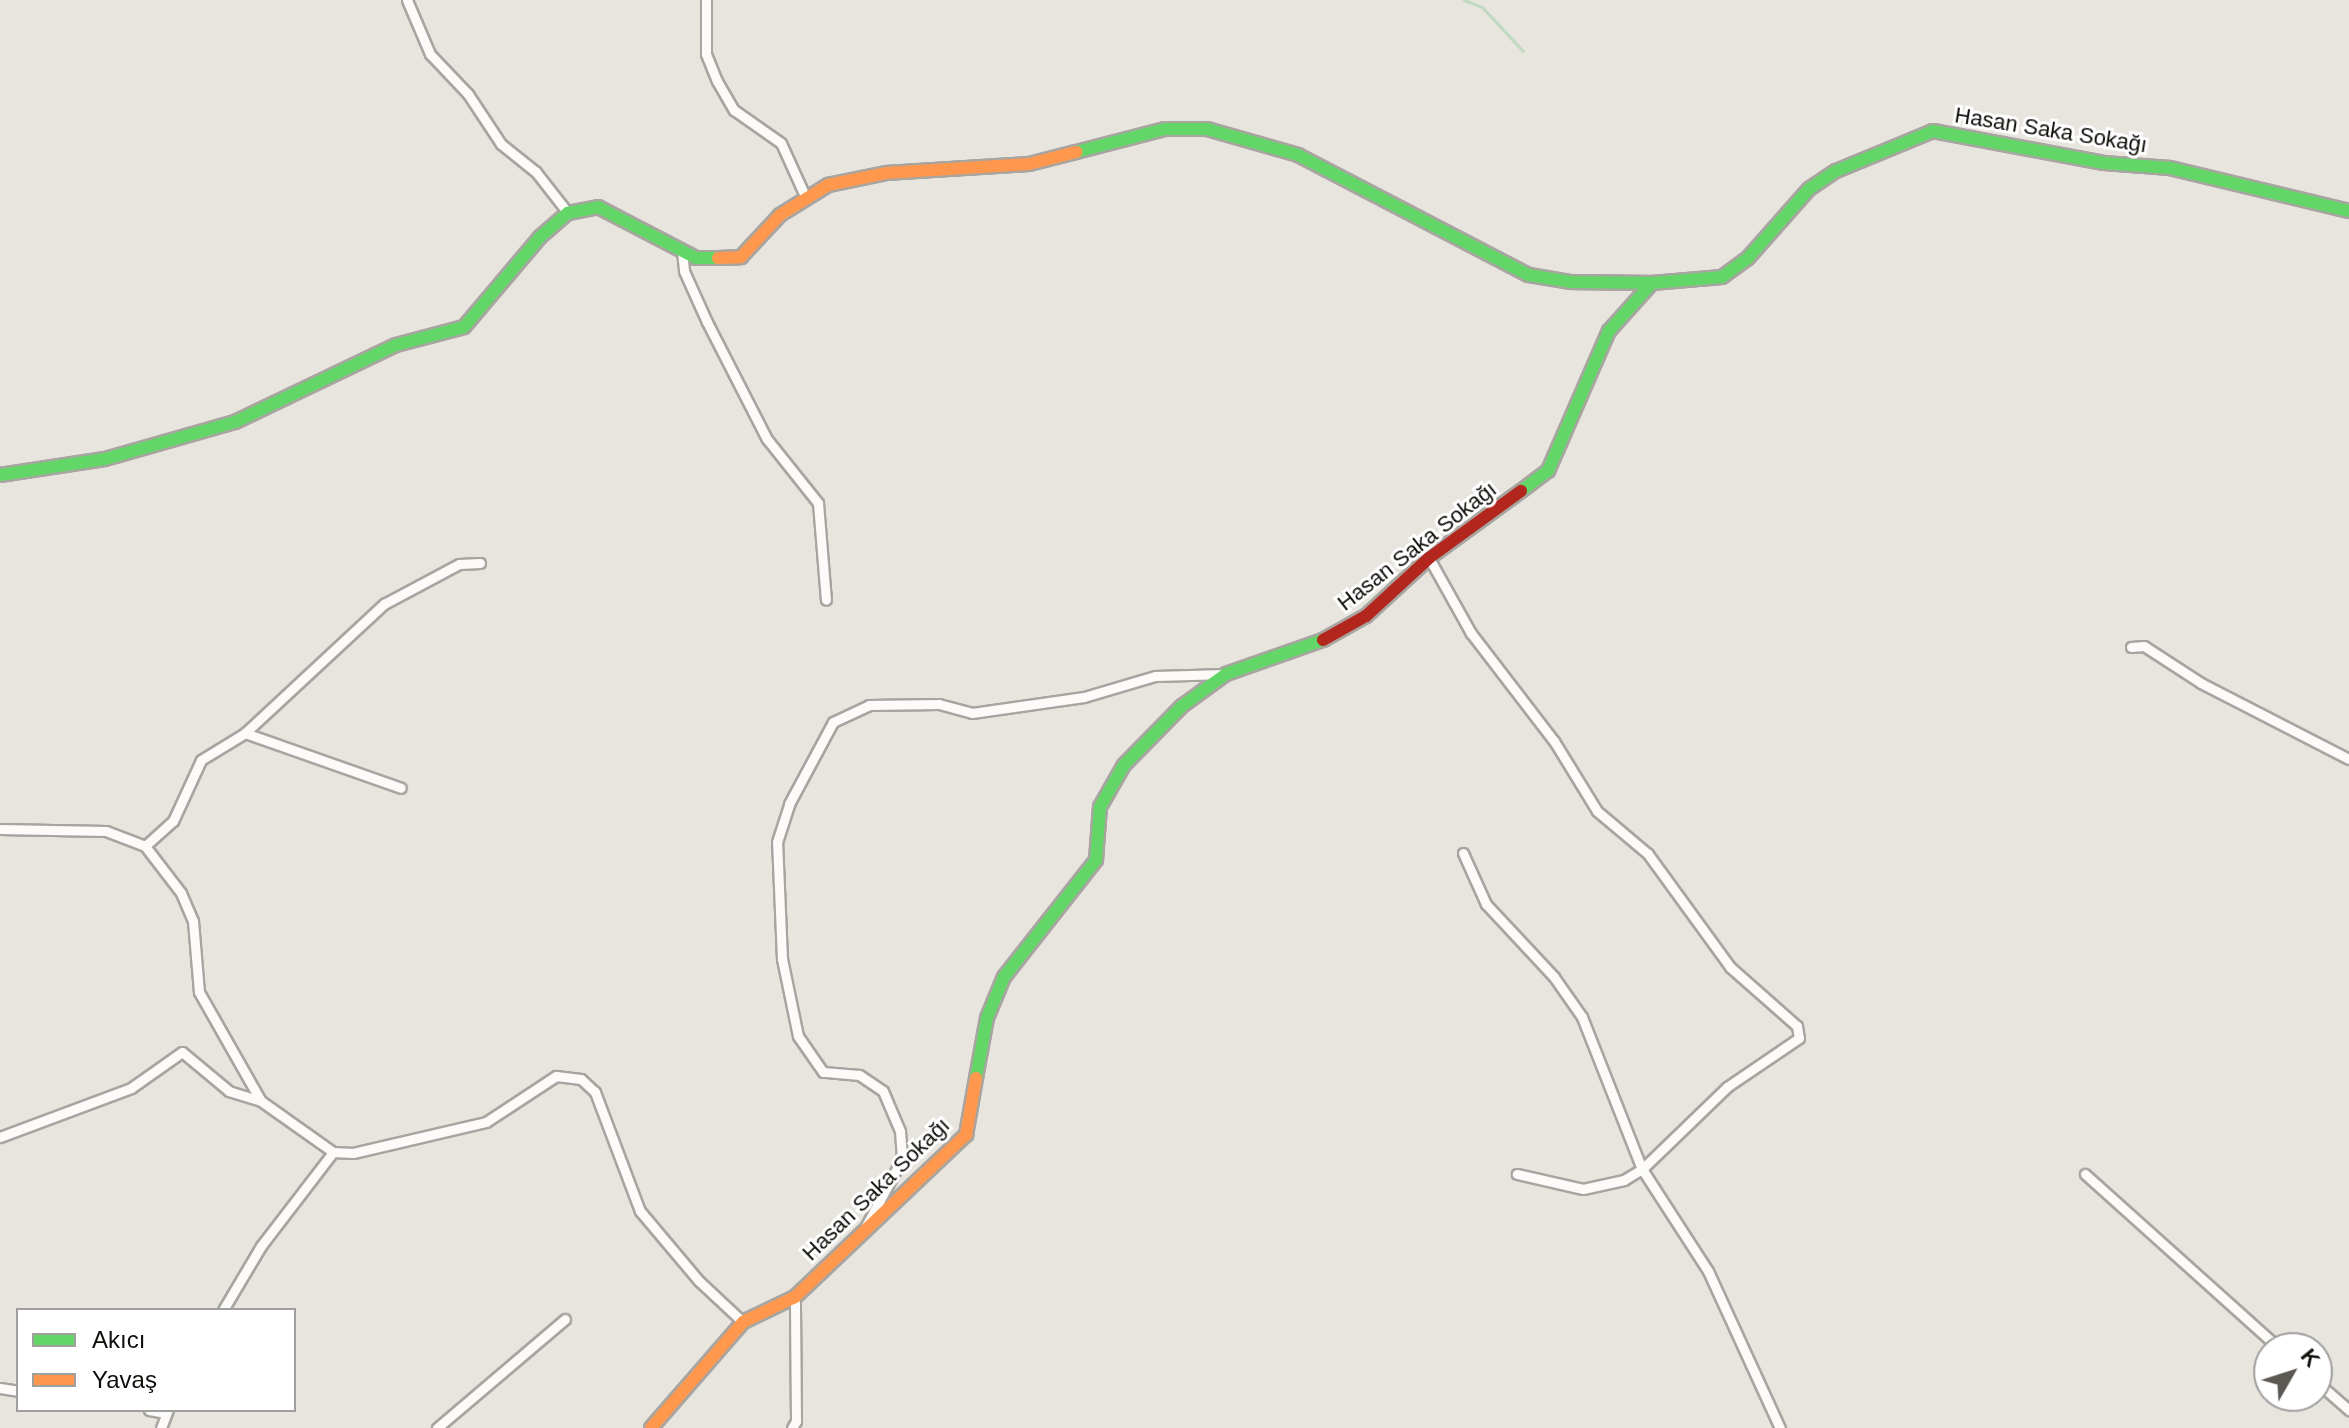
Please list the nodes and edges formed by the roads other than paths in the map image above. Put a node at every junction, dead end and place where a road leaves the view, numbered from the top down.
1 (407, 0) edge
2 (706, 0) edge
3 (805, 196) junction
4 (2349, 211) edge
5 (568, 213) junction
6 (682, 251) junction
7 (1652, 283) junction
8 (0, 475) edge
9 (1429, 558) junction
10 (480, 563) dead end
11 (826, 600) dead end
12 (2131, 647) dead end
13 (1226, 674) junction
14 (245, 733) junction
15 (2349, 759) edge
16 (401, 788) dead end
17 (0, 829) edge
18 (145, 846) junction
19 (1463, 853) dead end
20 (261, 1101) junction
21 (0, 1137) edge
22 (333, 1152) junction
23 (1642, 1169) junction
24 (1517, 1174) dead end
25 (2085, 1174) dead end
26 (866, 1226) junction
27 (795, 1297) junction
28 (224, 1308) edge
29 (565, 1319) dead end
30 (743, 1322) junction
31 (2261, 1332) edge
32 (2333, 1396) edge
33 (2349, 1410) edge
34 (437, 1428) edge
35 (651, 1428) edge
36 (792, 1428) edge
37 (1780, 1428) edge

1 - 5 street
2 - 3 street
3 - 6 street
3 - 7 street
4 - 7 street, Hasan Saka Sokağı
5 - 6 street
5 - 8 street
6 - 11 street
7 - 9 street, Hasan Saka Sokağı
9 - 13 street, Hasan Saka Sokağı
9 - 23 street
10 - 14 street
12 - 15 street
13 - 26 street, Hasan Saka Sokağı
13 - 26 street
14 - 16 street
14 - 18 street
17 - 18 street
18 - 20 street
19 - 23 street
20 - 21 street
20 - 22 street
22 - 28 street
22 - 30 street
23 - 24 street
23 - 37 street
25 - 31 street
26 - 27 street, Hasan Saka Sokağı
27 - 30 street, Hasan Saka Sokağı
27 - 36 street
29 - 34 street
30 - 35 street, Hasan Saka Sokağı
32 - 33 street

